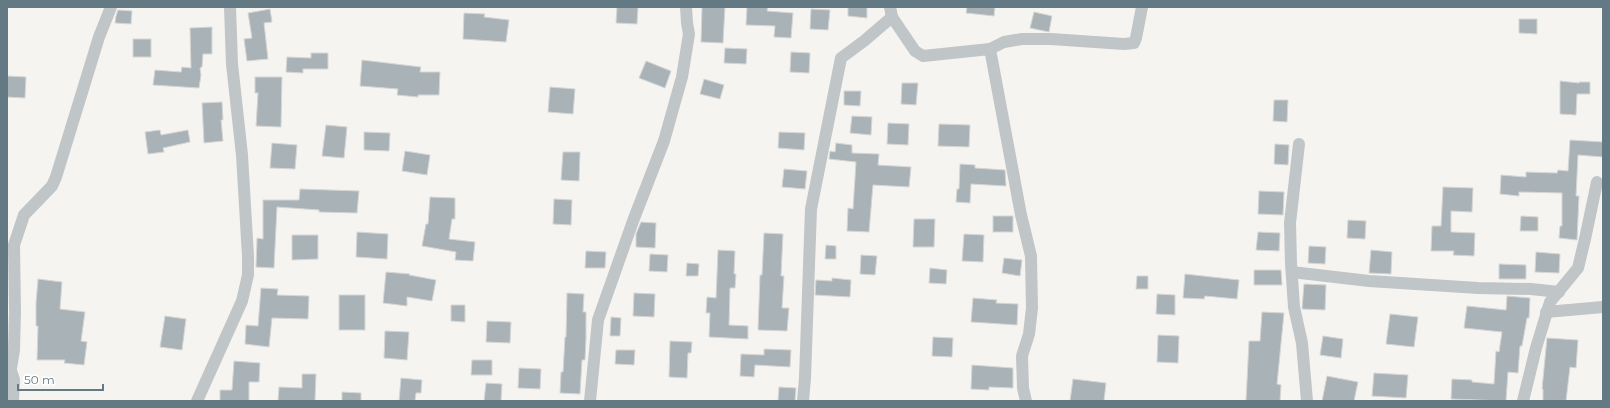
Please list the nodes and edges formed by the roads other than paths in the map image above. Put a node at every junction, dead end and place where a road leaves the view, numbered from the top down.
1 (111, 7) edge
2 (230, 7) edge
3 (686, 7) edge
4 (1142, 7) edge
5 (891, 12) edge
6 (990, 49) junction
7 (1299, 144) dead end
8 (1597, 182) dead end
9 (11, 245) edge
10 (1292, 272) junction
11 (1558, 292) junction
12 (1603, 307) edge
13 (1546, 312) junction
14 (8, 374) edge
15 (10, 401) edge
16 (197, 401) edge
17 (590, 401) edge
18 (803, 401) edge
19 (1026, 401) edge
20 (1307, 401) edge
21 (1523, 401) edge

1 - 9 street
2 - 16 street
3 - 17 street
4 - 6 street
5 - 6 street
5 - 18 street
6 - 19 street
7 - 10 street
8 - 11 street
9 - 14 street
10 - 11 street
10 - 20 street
11 - 13 street
12 - 13 street
13 - 21 street
14 - 15 street

